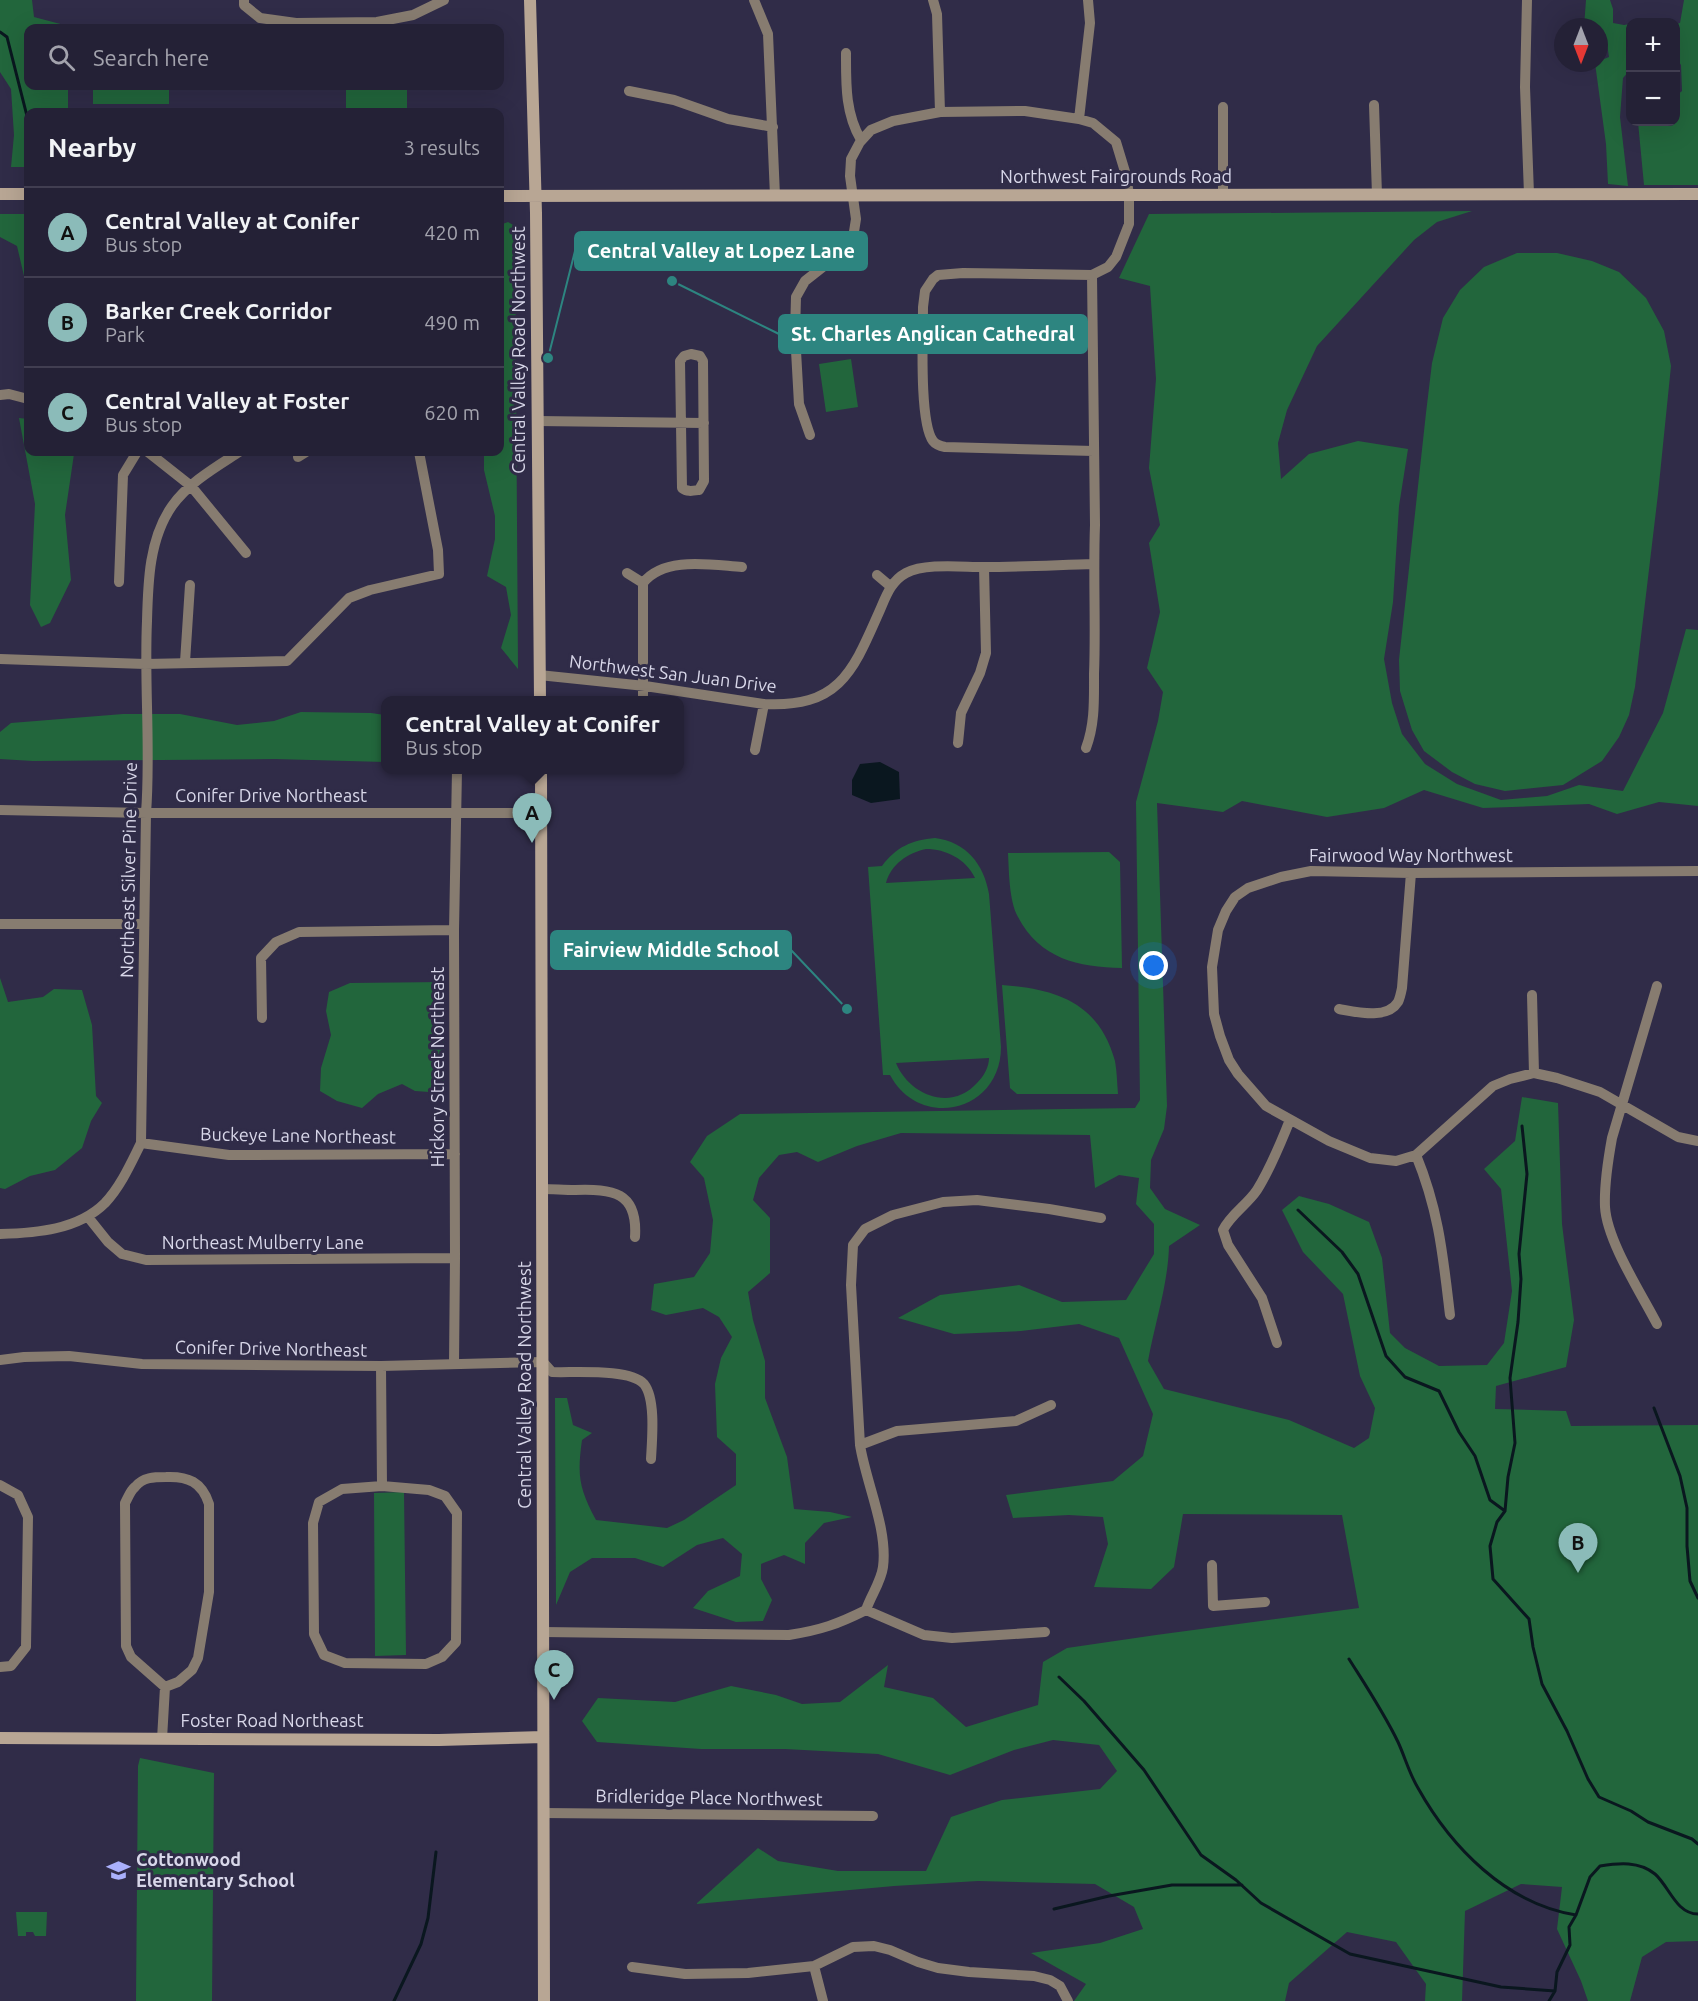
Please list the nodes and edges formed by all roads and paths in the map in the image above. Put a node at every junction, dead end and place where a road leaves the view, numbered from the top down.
1 (244, 0) edge
2 (444, 0) edge
3 (530, 0) edge
4 (754, 0) edge
5 (933, 0) edge
6 (1088, 0) edge
7 (1527, 0) edge
8 (846, 53) dead end
9 (629, 91) dead end
10 (1374, 105) dead end
11 (1223, 107) dead end
12 (940, 112) junction
13 (1078, 119) junction
14 (773, 127) junction
15 (861, 140) junction
16 (0, 194) edge
17 (24, 194) edge
18 (1529, 194) junction
19 (1698, 194) edge
20 (1129, 195) junction
21 (1223, 195) junction
22 (1377, 195) junction
23 (504, 196) edge
24 (535, 196) junction
25 (775, 196) junction
26 (853, 196) junction
27 (1092, 275) junction
28 (0, 395) edge
29 (24, 398) edge
30 (537, 421) junction
31 (681, 422) junction
32 (704, 423) junction
33 (810, 435) dead end
34 (1094, 451) junction
35 (135, 456) edge
36 (153, 456) edge
37 (233, 456) edge
38 (420, 456) edge
39 (191, 486) junction
40 (246, 553) dead end
41 (1093, 564) junction
42 (742, 567) dead end
43 (984, 567) junction
44 (627, 573) dead end
45 (877, 575) dead end
46 (119, 582) dead end
47 (643, 583) junction
48 (190, 585) dead end
49 (890, 586) junction
50 (0, 659) edge
51 (185, 662) junction
52 (145, 664) junction
53 (540, 675) junction
54 (645, 686) junction
55 (540, 696) edge
56 (644, 696) edge
57 (764, 704) junction
58 (957, 743) dead end
59 (1086, 748) dead end
60 (756, 750) dead end
61 (457, 774) edge
62 (541, 774) edge
63 (0, 810) edge
64 (455, 812) junction
65 (146, 813) junction
66 (541, 813) junction
67 (1698, 871) edge
68 (1411, 873) junction
69 (0, 924) edge
70 (144, 924) junction
71 (454, 930) junction
72 (1657, 986) dead end
73 (1532, 995) dead end
74 (1339, 1009) dead end
75 (262, 1018) dead end
76 (1534, 1073) junction
77 (1623, 1104) junction
78 (1290, 1120) junction
79 (1698, 1141) edge
80 (141, 1143) junction
81 (454, 1154) junction
82 (1416, 1155) junction
83 (542, 1189) junction
84 (88, 1216) junction
85 (1101, 1218) dead end
86 (0, 1234) edge
87 (635, 1237) dead end
88 (455, 1258) junction
89 (1450, 1316) dead end
90 (1658, 1324) dead end
91 (1277, 1343) dead end
92 (0, 1360) edge
93 (543, 1362) junction
94 (454, 1364) junction
95 (381, 1366) junction
96 (1051, 1405) dead end
97 (860, 1444) junction
98 (651, 1459) dead end
99 (0, 1485) edge
100 (382, 1486) junction
101 (1212, 1565) dead end
102 (1265, 1602) dead end
103 (866, 1610) junction
104 (543, 1632) junction
105 (1045, 1632) dead end
106 (0, 1668) edge
107 (165, 1687) junction
108 (543, 1737) junction
109 (0, 1738) edge
110 (162, 1739) junction
111 (543, 1813) junction
112 (873, 1816) dead end
113 (814, 1966) junction
114 (632, 1967) dead end
115 (544, 2001) edge
116 (823, 2001) edge
117 (1068, 2001) edge

1 - 2 street
3 - 24 main road, Central Valley Road Northwest
4 - 14 street
5 - 12 street
6 - 13 street
7 - 18 street
8 - 15 street
9 - 14 street
10 - 22 street
11 - 21 street
12 - 13 street
12 - 15 street
13 - 20 street
14 - 25 street
15 - 26 street
16 - 17 main road
18 - 19 main road, Northwest Fairgrounds Road
18 - 22 main road, Northwest Fairgrounds Road
20 - 21 main road, Northwest Fairgrounds Road
20 - 26 main road, Northwest Fairgrounds Road
20 - 27 street
21 - 22 main road, Northwest Fairgrounds Road
23 - 24 main road, Northwest Fairgrounds Road
24 - 25 main road, Northwest Fairgrounds Road
24 - 30 main road, Central Valley Road Northwest
25 - 26 main road, Northwest Fairgrounds Road
26 - 33 street
27 - 34 street
27 - 34 street
28 - 29 street
30 - 31 street
30 - 53 main road, Central Valley Road Northwest
31 - 32 street
31 - 32 street
31 - 32 street
34 - 41 street
35 - 46 street
36 - 39 street
37 - 39 street, Northeast Silver Pine Drive
38 - 51 street
39 - 40 street
39 - 52 street, Northeast Silver Pine Drive
41 - 43 street
41 - 59 street
42 - 47 street
43 - 49 street
43 - 58 street
44 - 47 street
45 - 49 street
47 - 54 street
48 - 51 street
49 - 57 street, Northwest San Juan Drive
50 - 52 street
51 - 52 street
52 - 65 street, Northeast Silver Pine Drive
53 - 54 street, Northwest San Juan Drive
53 - 55 main road, Central Valley Road Northwest
54 - 56 street
54 - 57 street, Northwest San Juan Drive
57 - 60 street
61 - 64 street, Hickory Street Northeast
62 - 66 main road, Central Valley Road Northwest
63 - 65 street, Conifer Drive Northeast
64 - 65 street, Conifer Drive Northeast
64 - 66 street, Conifer Drive Northeast
64 - 71 street, Hickory Street Northeast
65 - 70 street, Northeast Silver Pine Drive
66 - 83 main road, Central Valley Road Northwest
67 - 68 street, Fairwood Way Northwest
68 - 74 street
68 - 78 street, Fairwood Way Northwest
69 - 70 street
70 - 80 street, Northeast Silver Pine Drive
71 - 75 street
71 - 81 street, Hickory Street Northeast
72 - 77 street
73 - 76 street
76 - 77 street
76 - 82 street
77 - 79 street
77 - 90 street
78 - 82 street, Fairwood Way Northwest
78 - 91 street
80 - 81 street, Buckeye Lane Northeast
80 - 84 street, Northeast Silver Pine Drive
81 - 88 street, Hickory Street Northeast
82 - 89 street
83 - 87 street
83 - 93 main road, Central Valley Road Northwest
84 - 86 street, Northeast Silver Pine Drive
84 - 88 street, Northeast Mulberry Lane
85 - 97 street
88 - 94 street, Hickory Street Northeast
92 - 95 street, Conifer Drive Northeast
93 - 94 street, Conifer Drive Northeast
93 - 98 street
93 - 104 main road, Central Valley Road Northwest
94 - 95 street, Conifer Drive Northeast
95 - 100 street
96 - 97 street
97 - 103 street
99 - 106 street
100 - 100 street
101 - 102 street
103 - 104 street
103 - 105 street
104 - 108 main road, Central Valley Road Northwest
107 - 107 street
107 - 110 street
108 - 110 main road, Foster Road Northeast
108 - 111 main road, Central Valley Road Northwest
109 - 110 main road, Foster Road Northeast
111 - 112 street, Bridleridge Place Northwest
111 - 115 main road, Central Valley Road Northwest
113 - 114 street
113 - 116 street
113 - 117 street

